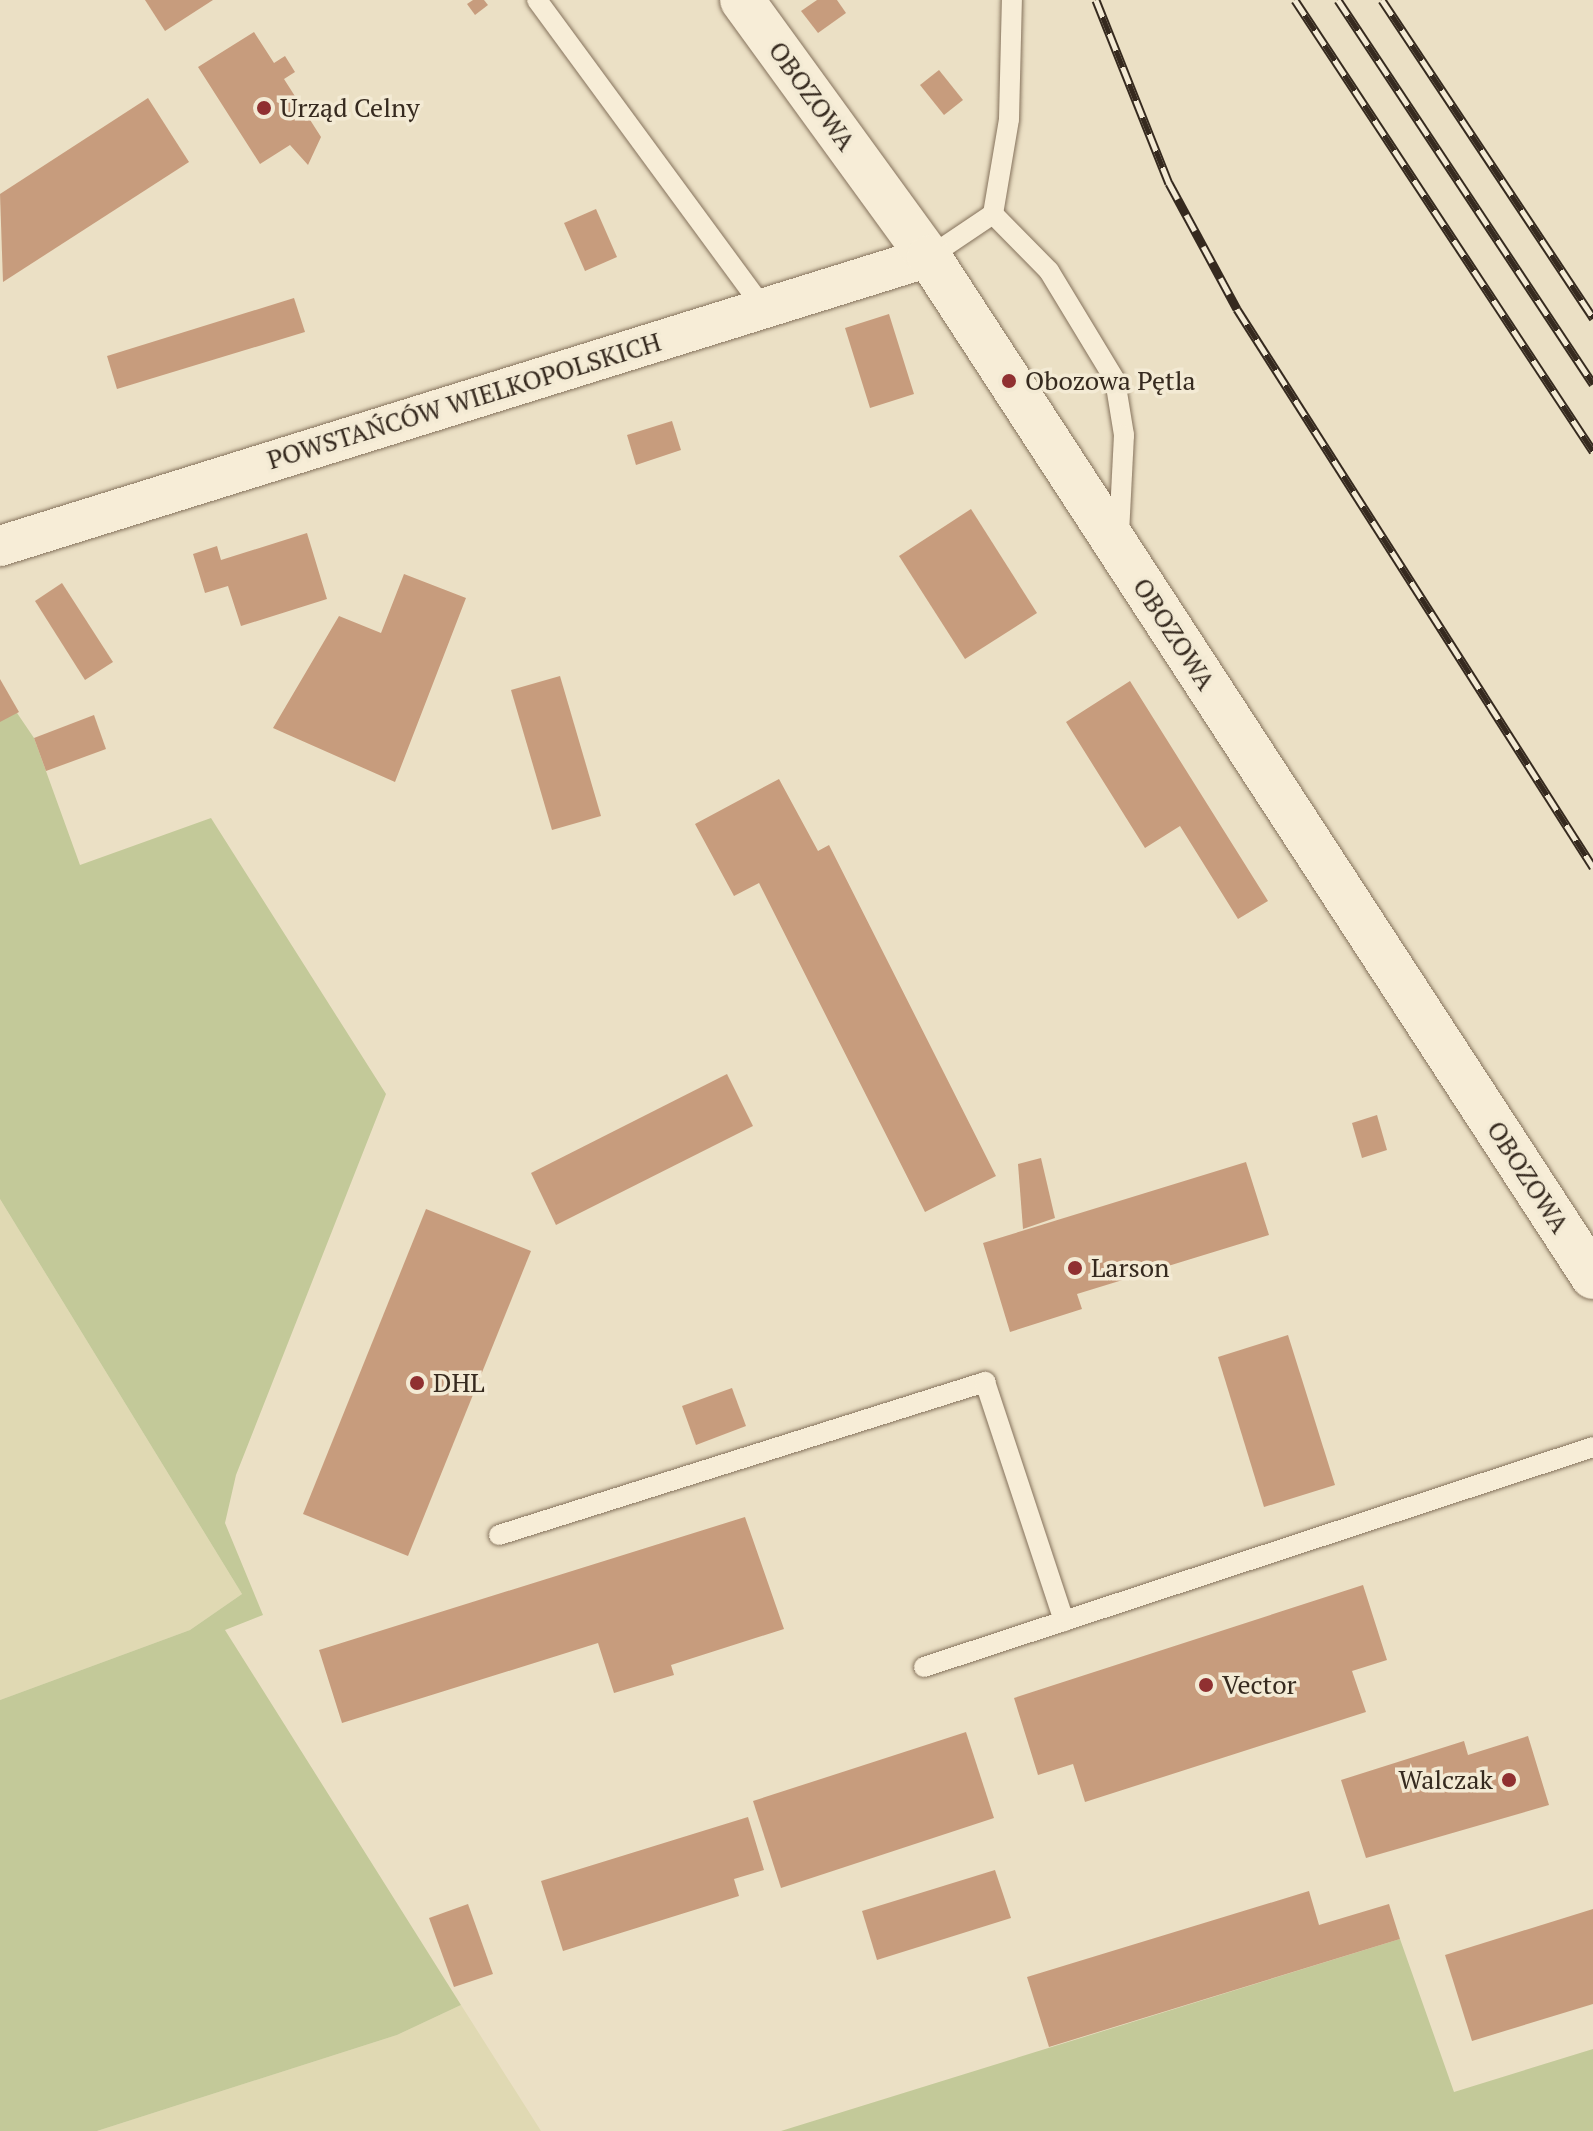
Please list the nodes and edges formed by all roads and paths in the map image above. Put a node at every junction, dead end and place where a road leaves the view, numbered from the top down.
1 (537, 0) edge
2 (742, 0) edge
3 (1012, 0) edge
4 (993, 214) junction
5 (929, 257) junction
6 (763, 308) junction
7 (0, 546) edge
8 (1118, 549) junction
9 (1593, 1277) edge
10 (1593, 1447) edge
11 (499, 1535) dead end
12 (1064, 1621) junction
13 (924, 1667) dead end

1 - 6 lane
2 - 5 street, OBOZOWA
3 - 4 lane
4 - 5 lane
4 - 8 lane
5 - 6 street, POWSTAŃCÓW WIELKOPOLSKICH
5 - 8 street, OBOZOWA
6 - 7 street, POWSTAŃCÓW WIELKOPOLSKICH
8 - 9 street, OBOZOWA
10 - 12 lane
11 - 12 lane
12 - 13 lane

